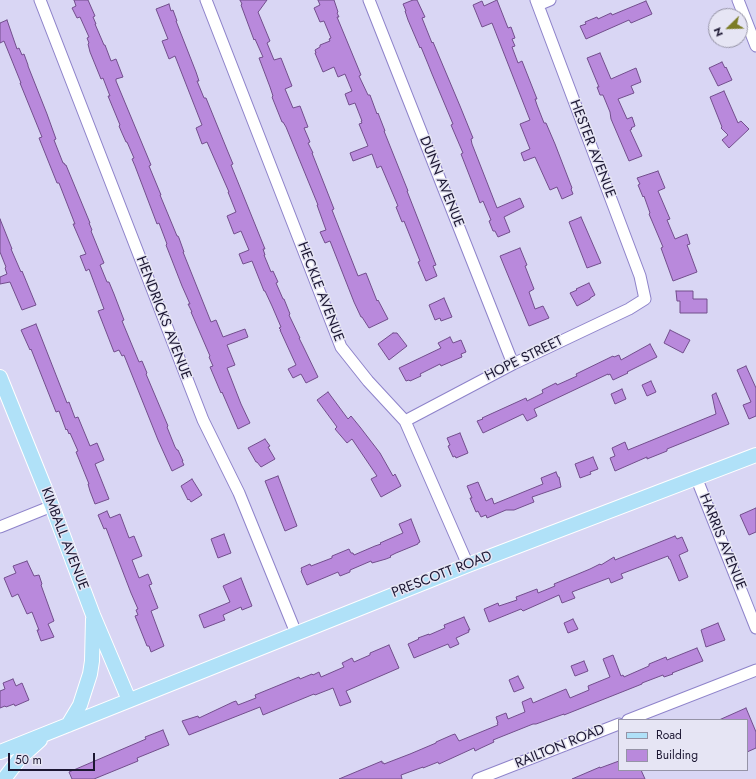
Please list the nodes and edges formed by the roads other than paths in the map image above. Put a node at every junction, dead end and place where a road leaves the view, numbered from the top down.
1 (40, 0) edge
2 (206, 0) edge
3 (369, 0) edge
4 (550, 0) edge
5 (738, 0) edge
6 (537, 3) edge
7 (756, 46) edge
8 (644, 299) joint
9 (513, 364) junction
10 (0, 377) edge
11 (405, 421) junction
12 (756, 455) edge
13 (696, 477) junction
14 (52, 506) junction
15 (0, 527) edge
16 (468, 565) junction
17 (94, 615) junction
18 (756, 628) edge
19 (296, 633) junction
20 (756, 670) edge
21 (129, 700) junction
22 (631, 719) edge
23 (618, 724) edge
24 (68, 725) junction
25 (48, 733) junction
26 (0, 752) edge
27 (4, 779) edge
28 (478, 779) edge

1 - 19 street, HENDRICKS AVENUE
2 - 11 street, HECKLE AVENUE
3 - 9 street, DUNN AVENUE
4 - 6 street
5 - 7 street
6 - 8 street, HESTER AVENUE
8 - 9 street, HOPE STREET
9 - 11 street, HOPE STREET
10 - 14 main road, KIMBALL AVENUE
11 - 16 street, HECKLE AVENUE
12 - 13 main road, PRESCOTT ROAD
13 - 16 main road, PRESCOTT ROAD
13 - 18 street, HARRIS AVENUE
14 - 15 street
14 - 17 main road, KIMBALL AVENUE
16 - 19 main road, PRESCOTT ROAD
17 - 21 main road, KIMBALL AVENUE
17 - 24 main road
19 - 21 main road, PRESCOTT ROAD
20 - 22 street
21 - 24 main road, PRESCOTT ROAD
23 - 28 street, RAILTON ROAD
24 - 25 main road, PRESCOTT ROAD
25 - 26 main road
25 - 27 main road

